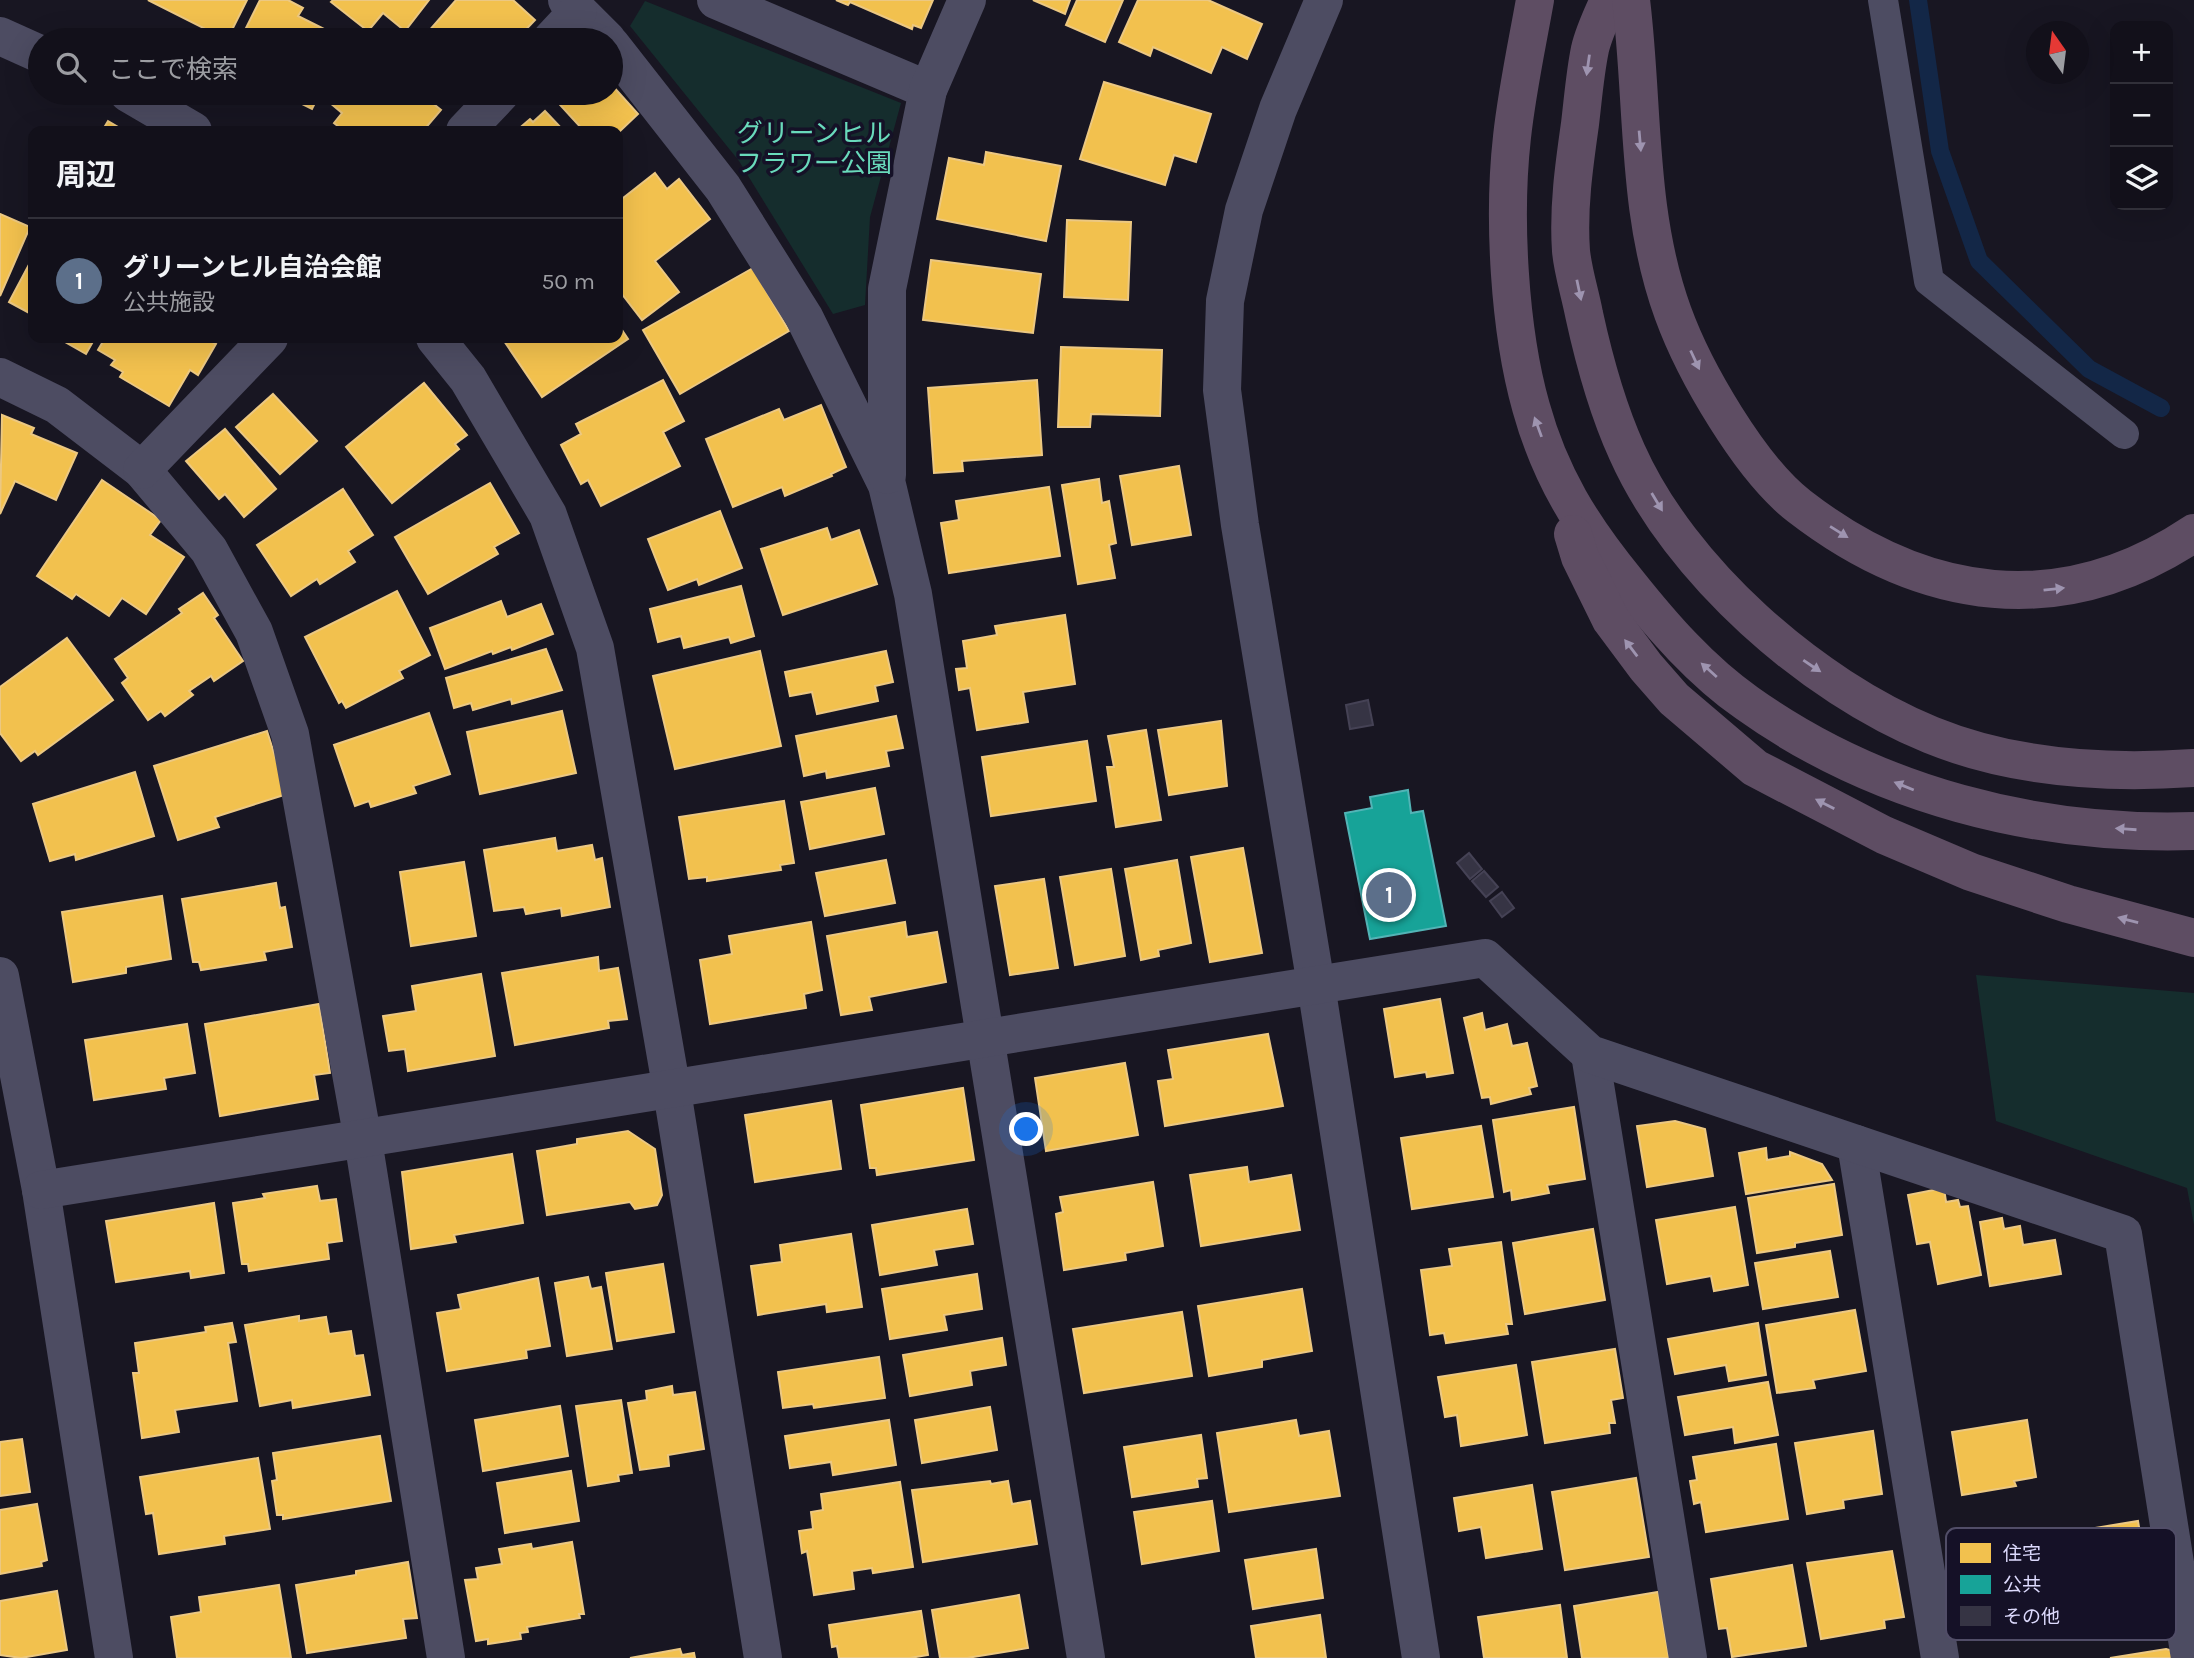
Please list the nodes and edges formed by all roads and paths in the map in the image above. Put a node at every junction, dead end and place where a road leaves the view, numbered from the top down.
1 (716, 0) edge
2 (967, 0) edge
3 (1324, 0) edge
4 (1535, 0) edge
5 (1609, 0) edge
6 (1631, 0) edge
7 (1884, 0) edge
8 (573, 5) edge
9 (559, 28) edge
10 (595, 28) edge
11 (0, 36) edge
12 (28, 49) edge
13 (623, 60) edge
14 (928, 90) junction
15 (149, 105) edge
16 (490, 105) edge
17 (184, 126) edge
18 (470, 126) edge
19 (264, 343) edge
20 (439, 343) edge
21 (0, 377) edge
22 (2124, 434) dead end
23 (142, 470) junction
24 (1558, 483) junction
25 (887, 485) junction
26 (2194, 533) edge
27 (2194, 768) edge
28 (2194, 831) edge
29 (2194, 938) edge
30 (0, 975) edge
31 (1316, 985) junction
32 (983, 1040) junction
33 (1590, 1054) junction
34 (672, 1091) junction
35 (363, 1140) junction
36 (1856, 1144) junction
37 (41, 1190) junction
38 (2169, 1528) edge
39 (2176, 1569) edge
40 (114, 1658) edge
41 (446, 1658) edge
42 (763, 1658) edge
43 (1086, 1658) edge
44 (1421, 1658) edge
45 (1688, 1658) edge
46 (1940, 1658) edge
47 (2190, 1658) edge

1 - 14 street
2 - 14 street
3 - 31 street
24 -> 4 highway
5 -> 27 highway
6 -> 26 highway
7 - 22 lane
8 - 9 street
8 - 10 street
11 - 12 street
13 - 25 street
14 - 25 street
15 - 17 street
16 - 18 street
19 - 23 street
20 - 34 street
21 - 23 street
23 - 35 street
28 -> 24 highway
29 -> 24 highway
25 - 32 street
30 - 37 street
31 - 32 street
31 - 33 street
31 - 44 street
32 - 34 street
32 - 43 street
33 - 36 street
33 - 45 street
34 - 35 street
34 - 42 street
35 - 37 street
35 - 41 street
36 - 38 street
36 - 46 street
37 - 40 street
39 - 47 street

